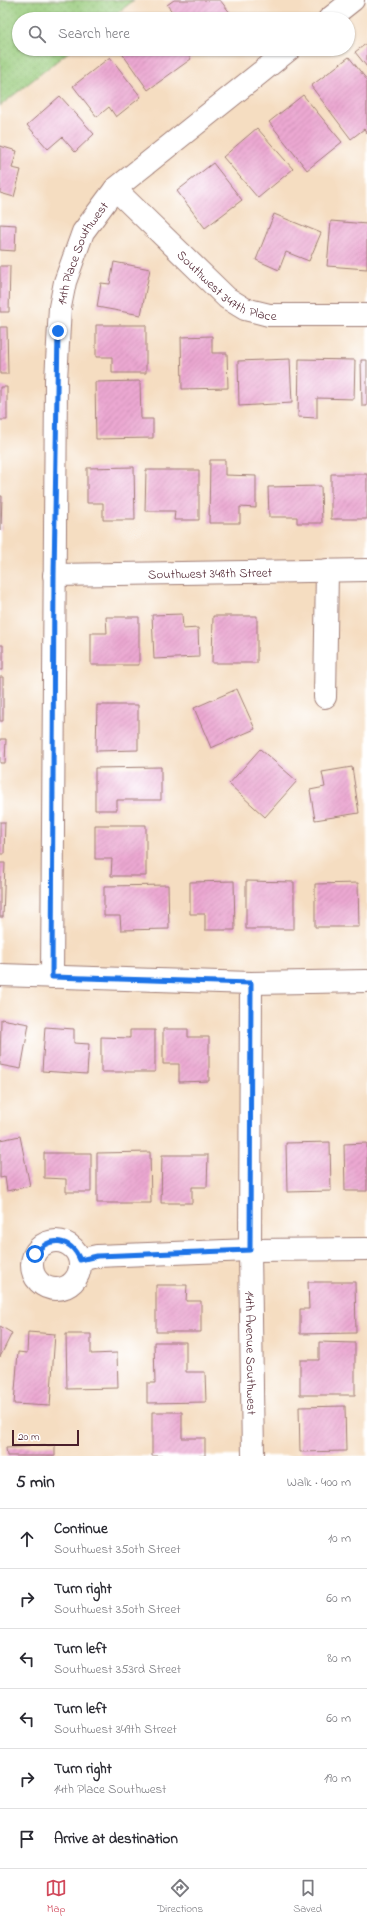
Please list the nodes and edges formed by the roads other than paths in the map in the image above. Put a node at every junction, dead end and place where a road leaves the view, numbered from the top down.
1 (353, 0) edge
2 (338, 12) edge
3 (281, 56) edge
4 (115, 189) junction
5 (367, 315) edge
6 (327, 570) junction
7 (367, 570) edge
8 (54, 575) junction
9 (326, 697) dead end
10 (0, 975) edge
11 (52, 977) junction
12 (367, 981) edge
13 (251, 983) junction
14 (367, 1249) edge
15 (250, 1250) junction
16 (80, 1260) dead end
17 (253, 1456) edge

1 - 2 street
3 - 4 street, 14th Place Southwest
4 - 5 street, Southwest 347th Place
4 - 8 street, 14th Place Southwest
6 - 7 street, Southwest 348th Street
6 - 8 street, Southwest 348th Street
6 - 9 street
8 - 11 street, 14th Place Southwest
10 - 11 street
11 - 13 street
12 - 13 street
13 - 15 street, 14th Avenue Southwest
14 - 15 street
15 - 16 street
15 - 17 street, 14th Avenue Southwest

